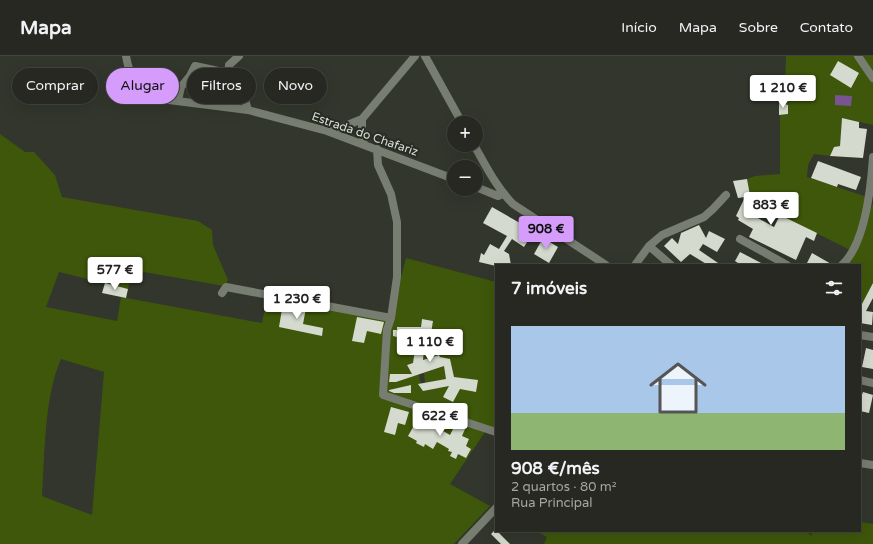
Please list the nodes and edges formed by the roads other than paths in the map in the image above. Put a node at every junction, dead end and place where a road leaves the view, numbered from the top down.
1 (126, 56) edge
2 (239, 56) edge
3 (416, 56) edge
4 (425, 56) edge
5 (858, 56) edge
6 (129, 68) edge
7 (194, 68) edge
8 (204, 68) edge
9 (229, 68) edge
10 (873, 78) edge
11 (187, 80) edge
12 (179, 96) edge
13 (179, 100) edge
14 (246, 104) edge
15 (248, 110) junction
16 (458, 116) edge
17 (362, 119) junction
18 (327, 131) junction
19 (364, 144) junction
20 (377, 149) junction
21 (478, 152) edge
22 (873, 157) edge
23 (447, 176) edge
24 (483, 191) edge
25 (503, 194) junction
26 (726, 195) dead end
27 (740, 239) dead end
28 (649, 246) junction
29 (604, 264) edge
30 (636, 264) edge
31 (670, 264) edge
32 (785, 264) edge
33 (843, 264) edge
34 (222, 293) dead end
35 (391, 318) junction
36 (861, 335) edge
37 (873, 337) edge
38 (861, 380) edge
39 (873, 383) edge
40 (495, 432) edge
41 (861, 463) edge
42 (873, 465) edge
43 (495, 509) edge
44 (467, 543) edge

1 - 6 street, Estrada do Chafariz
2 - 9 street
3 - 17 street
4 - 16 street
5 - 10 street
7 - 8 street
11 - 12 street
13 - 15 street, Estrada do Chafariz
14 - 15 street
15 - 18 street, Estrada do Chafariz
17 - 18 street
17 - 19 street
18 - 19 street, Estrada do Chafariz
19 - 20 street, Estrada do Chafariz
20 - 23 street, Estrada do Chafariz
20 - 35 street
21 - 25 street
22 - 33 street
24 - 25 street
25 - 29 street
26 - 28 street
27 - 32 street
28 - 30 street
28 - 31 street
34 - 35 street
35 - 40 street
36 - 37 street
38 - 39 street
41 - 42 street
43 - 44 street

